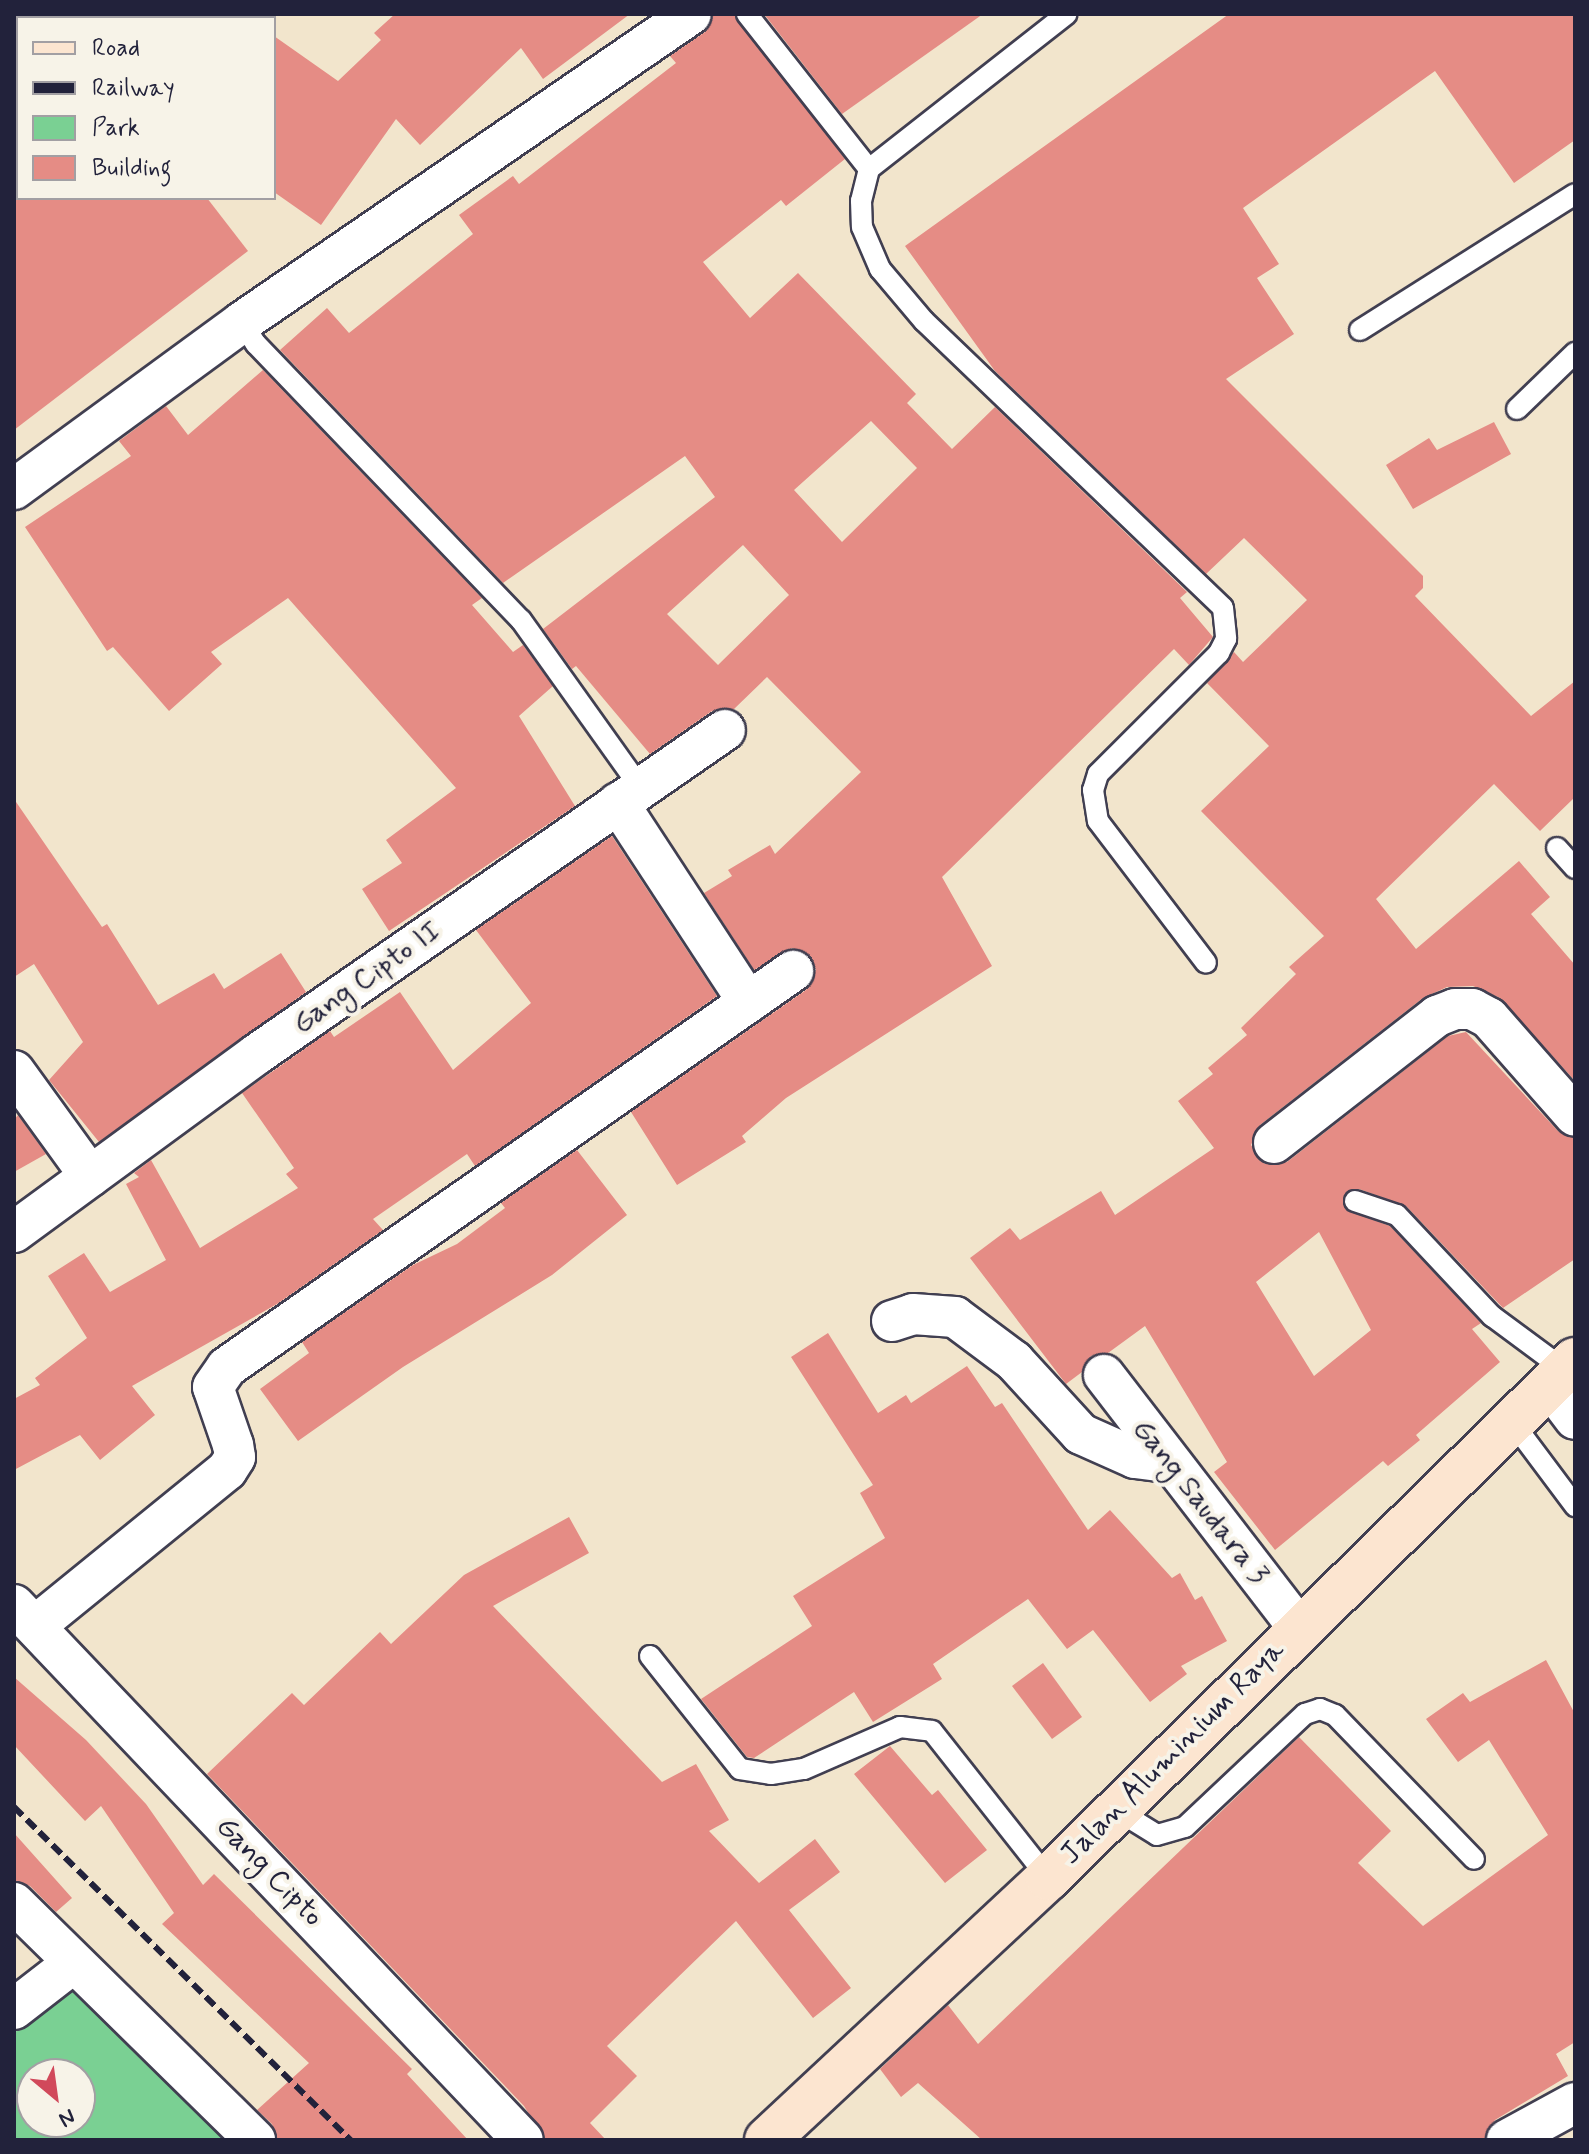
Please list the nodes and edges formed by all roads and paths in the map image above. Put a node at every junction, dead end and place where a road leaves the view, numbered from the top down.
1 (691, 14) edge
2 (747, 14) edge
3 (1067, 14) edge
4 (869, 169) junction
5 (1575, 194) edge
6 (242, 322) junction
7 (1360, 330) dead end
8 (1575, 353) edge
9 (1517, 409) dead end
10 (14, 489) edge
11 (725, 730) dead end
12 (630, 796) junction
13 (1557, 848) dead end
14 (1575, 868) edge
15 (1206, 963) dead end
16 (793, 971) dead end
17 (748, 1002) junction
18 (14, 1071) edge
19 (1575, 1116) edge
20 (1274, 1143) dead end
21 (90, 1176) junction
22 (1355, 1201) dead end
23 (14, 1232) edge
24 (892, 1321) dead end
25 (1104, 1375) dead end
26 (1566, 1384) edge
27 (1513, 1423) junction
28 (1166, 1462) junction
29 (1575, 1506) edge
30 (24, 1616) edge
31 (1298, 1627) junction
32 (650, 1656) dead end
33 (1115, 1809) junction
34 (1474, 1859) dead end
35 (1048, 1878) junction
36 (14, 1903) edge
37 (72, 1964) junction
38 (14, 2009) edge
39 (1575, 2103) edge
40 (255, 2140) edge
41 (523, 2140) edge
42 (767, 2140) edge
43 (1507, 2140) edge

1 - 6 street
2 - 4 lane
3 - 4 lane
4 - 15 lane
5 - 7 lane
6 - 10 street
6 - 12 lane
8 - 9 lane
11 - 12 street, Gang Cipto II
12 - 17 street
12 - 21 street, Gang Cipto II
13 - 14 lane
16 - 17 street
17 - 30 street
18 - 21 street
19 - 20 street
21 - 23 street, Gang Cipto II
22 - 26 lane
24 - 28 street
25 - 28 street, Gang Saudara 3
26 - 27 main road, Jalan Aluminium Raya
27 - 29 lane
27 - 31 main road, Jalan Aluminium Raya
28 - 31 street, Gang Saudara 3
30 - 41 street, Gang Cipto
31 - 33 main road, Jalan Aluminium Raya
32 - 35 lane
33 - 34 lane
33 - 35 main road, Jalan Aluminium Raya
35 - 42 main road, Jalan Aluminium Raya
36 - 37 street
37 - 38 street
37 - 40 street
39 - 43 street

